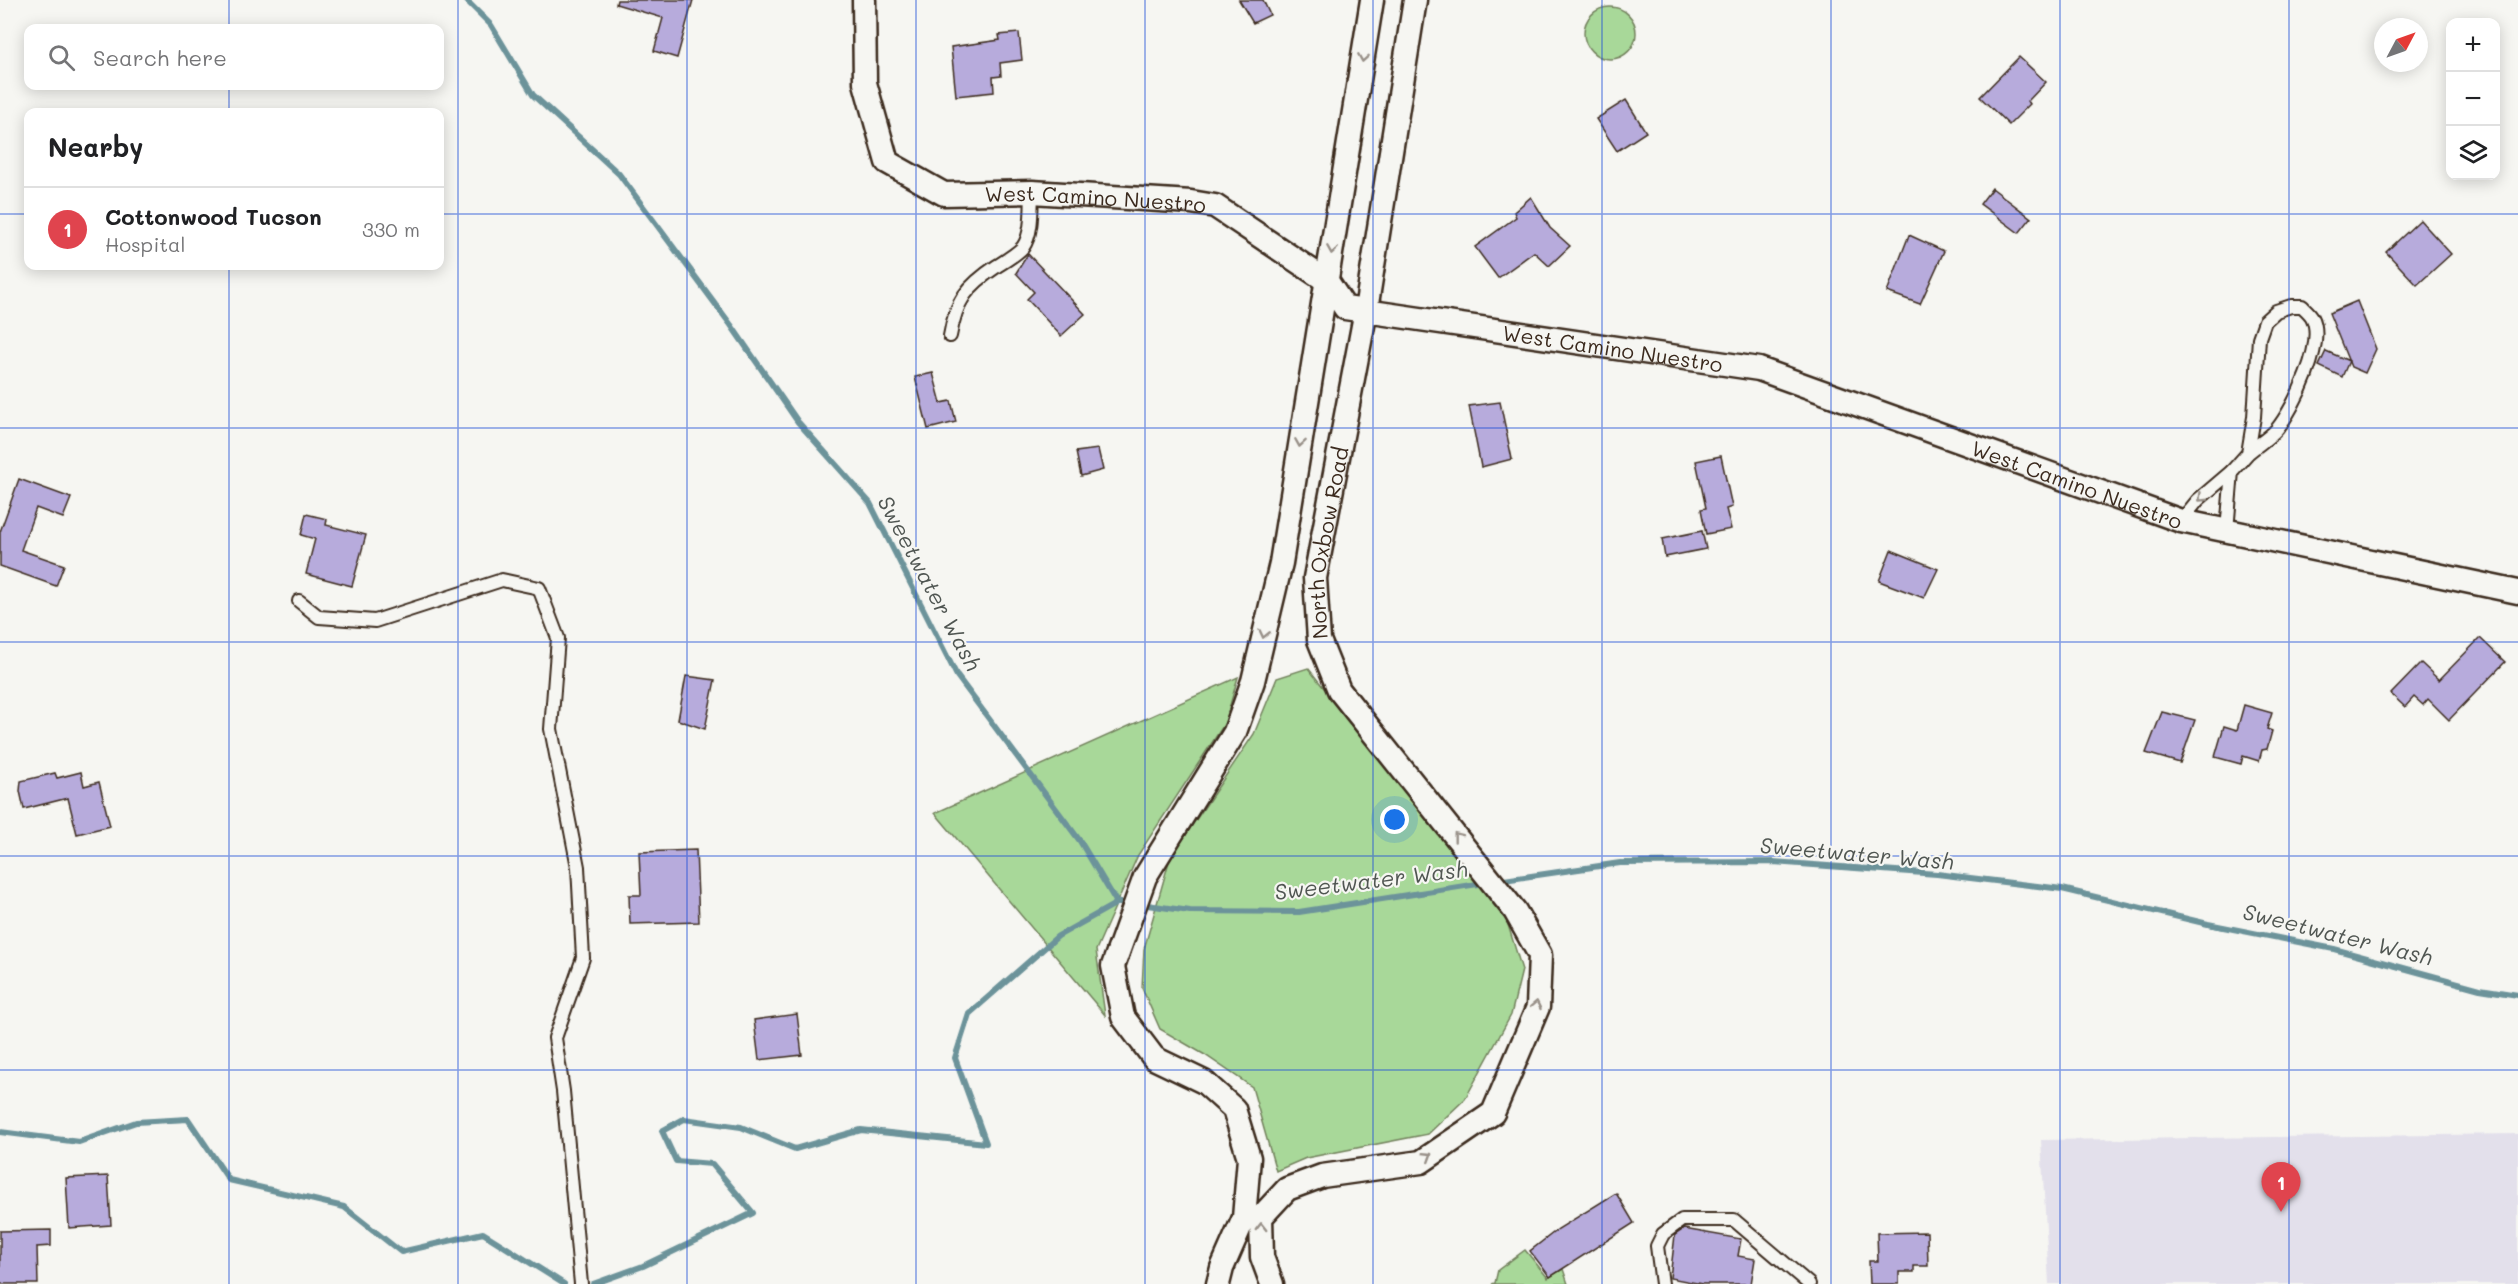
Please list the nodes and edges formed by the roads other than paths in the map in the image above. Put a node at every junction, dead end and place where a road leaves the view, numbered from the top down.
1 (864, 0) edge
2 (1372, 0) edge
3 (1415, 0) edge
4 (1032, 192) junction
5 (1327, 281) junction
6 (1366, 310) junction
7 (950, 336) dead end
8 (2248, 453) junction
9 (2232, 471) junction
10 (2181, 521) junction
11 (2227, 531) junction
12 (2518, 592) edge
13 (299, 601) dead end
14 (581, 1284) edge
15 (1218, 1284) edge
16 (1272, 1284) edge
17 (1662, 1284) edge
18 (1809, 1284) edge

1 - 4 street, West Camino Nuestro
2 -> 5 street, North Oxbow Road
3 - 6 street, North Oxbow Road
4 - 5 street, West Camino Nuestro
4 - 7 lane
5 - 6 street, West Camino Nuestro
5 -> 15 street, North Oxbow Road
6 - 10 street, West Camino Nuestro
16 -> 6 street, North Oxbow Road
8 - 8 lane
8 - 9 lane
9 -> 10 lane
9 - 11 lane
10 - 11 street, West Camino Nuestro
11 - 12 street, West Camino Nuestro
13 - 14 lane
17 - 18 lane

